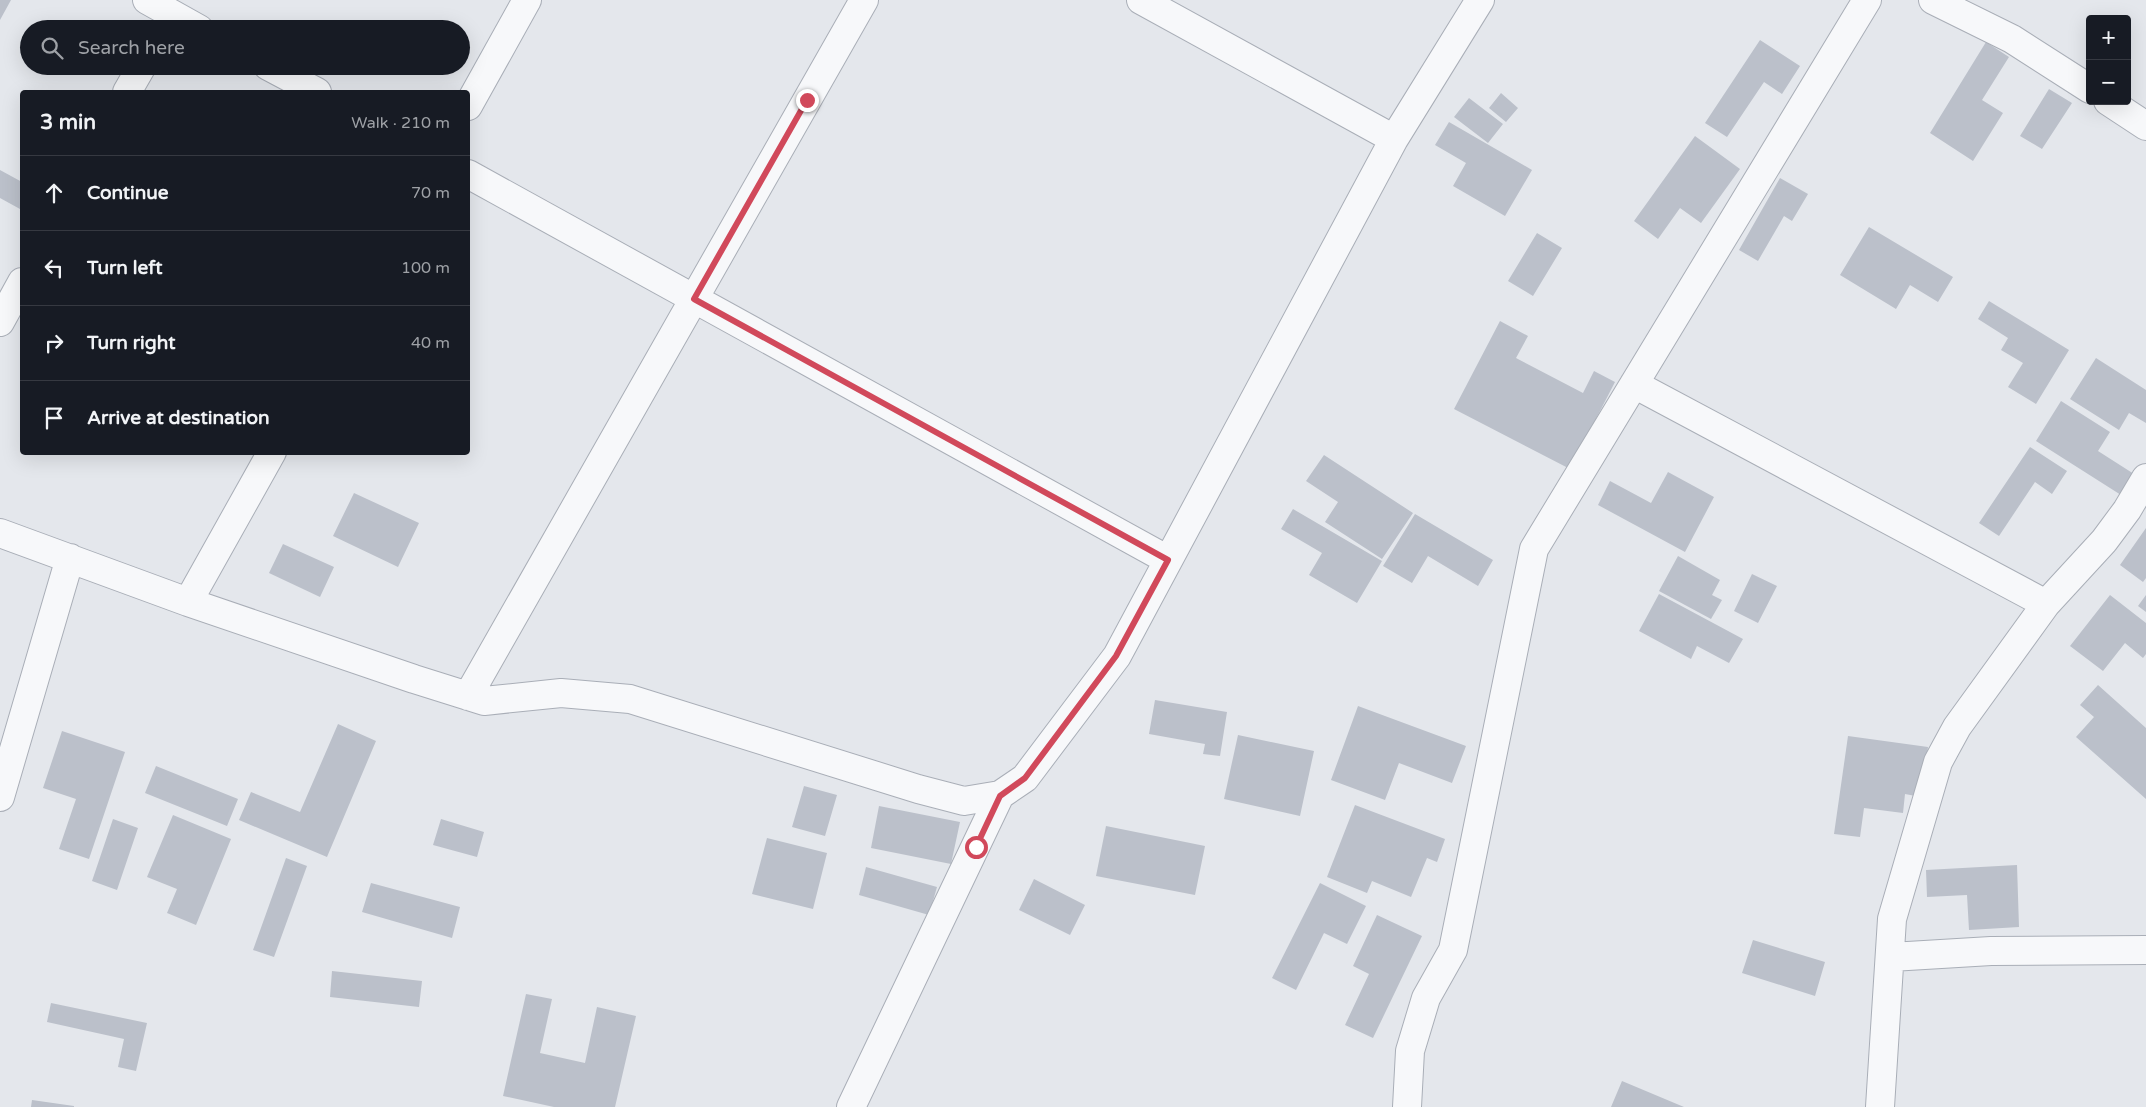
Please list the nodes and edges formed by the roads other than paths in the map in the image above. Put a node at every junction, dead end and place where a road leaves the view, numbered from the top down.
1 (147, 0) edge
2 (528, 0) edge
3 (864, 0) edge
4 (1141, 0) edge
5 (1480, 0) edge
6 (1867, 0) edge
7 (1933, 0) edge
8 (171, 14) edge
9 (182, 20) edge
10 (137, 75) edge
11 (285, 75) edge
12 (2086, 86) edge
13 (129, 90) edge
14 (313, 90) edge
15 (470, 102) edge
16 (2114, 105) edge
17 (2146, 126) edge
18 (1394, 139) junction
19 (470, 175) edge
20 (20, 286) edge
21 (694, 299) junction
22 (0, 322) edge
23 (1634, 384) junction
24 (270, 455) edge
25 (2146, 478) edge
26 (0, 533) edge
27 (70, 558) junction
28 (1168, 560) junction
29 (188, 602) junction
30 (2046, 604) junction
31 (468, 696) junction
32 (1000, 796) junction
33 (0, 798) edge
34 (2146, 950) edge
35 (1891, 957) junction
36 (851, 1107) edge
37 (1407, 1107) edge
38 (1880, 1107) edge

1 - 8 street
2 - 15 street
3 - 21 street
4 - 18 street
5 - 18 street
6 - 23 street
7 - 12 street
8 - 9 street
10 - 13 street
11 - 14 street
16 - 17 street
18 - 28 street
19 - 21 street
20 - 22 street
21 - 28 street
21 - 31 street
23 - 30 street
23 - 37 street
24 - 29 street
25 - 30 street
26 - 27 street
27 - 29 street
27 - 33 street
28 - 32 street
29 - 31 street
30 - 35 street
31 - 32 street
32 - 36 street
34 - 35 street
35 - 38 street

